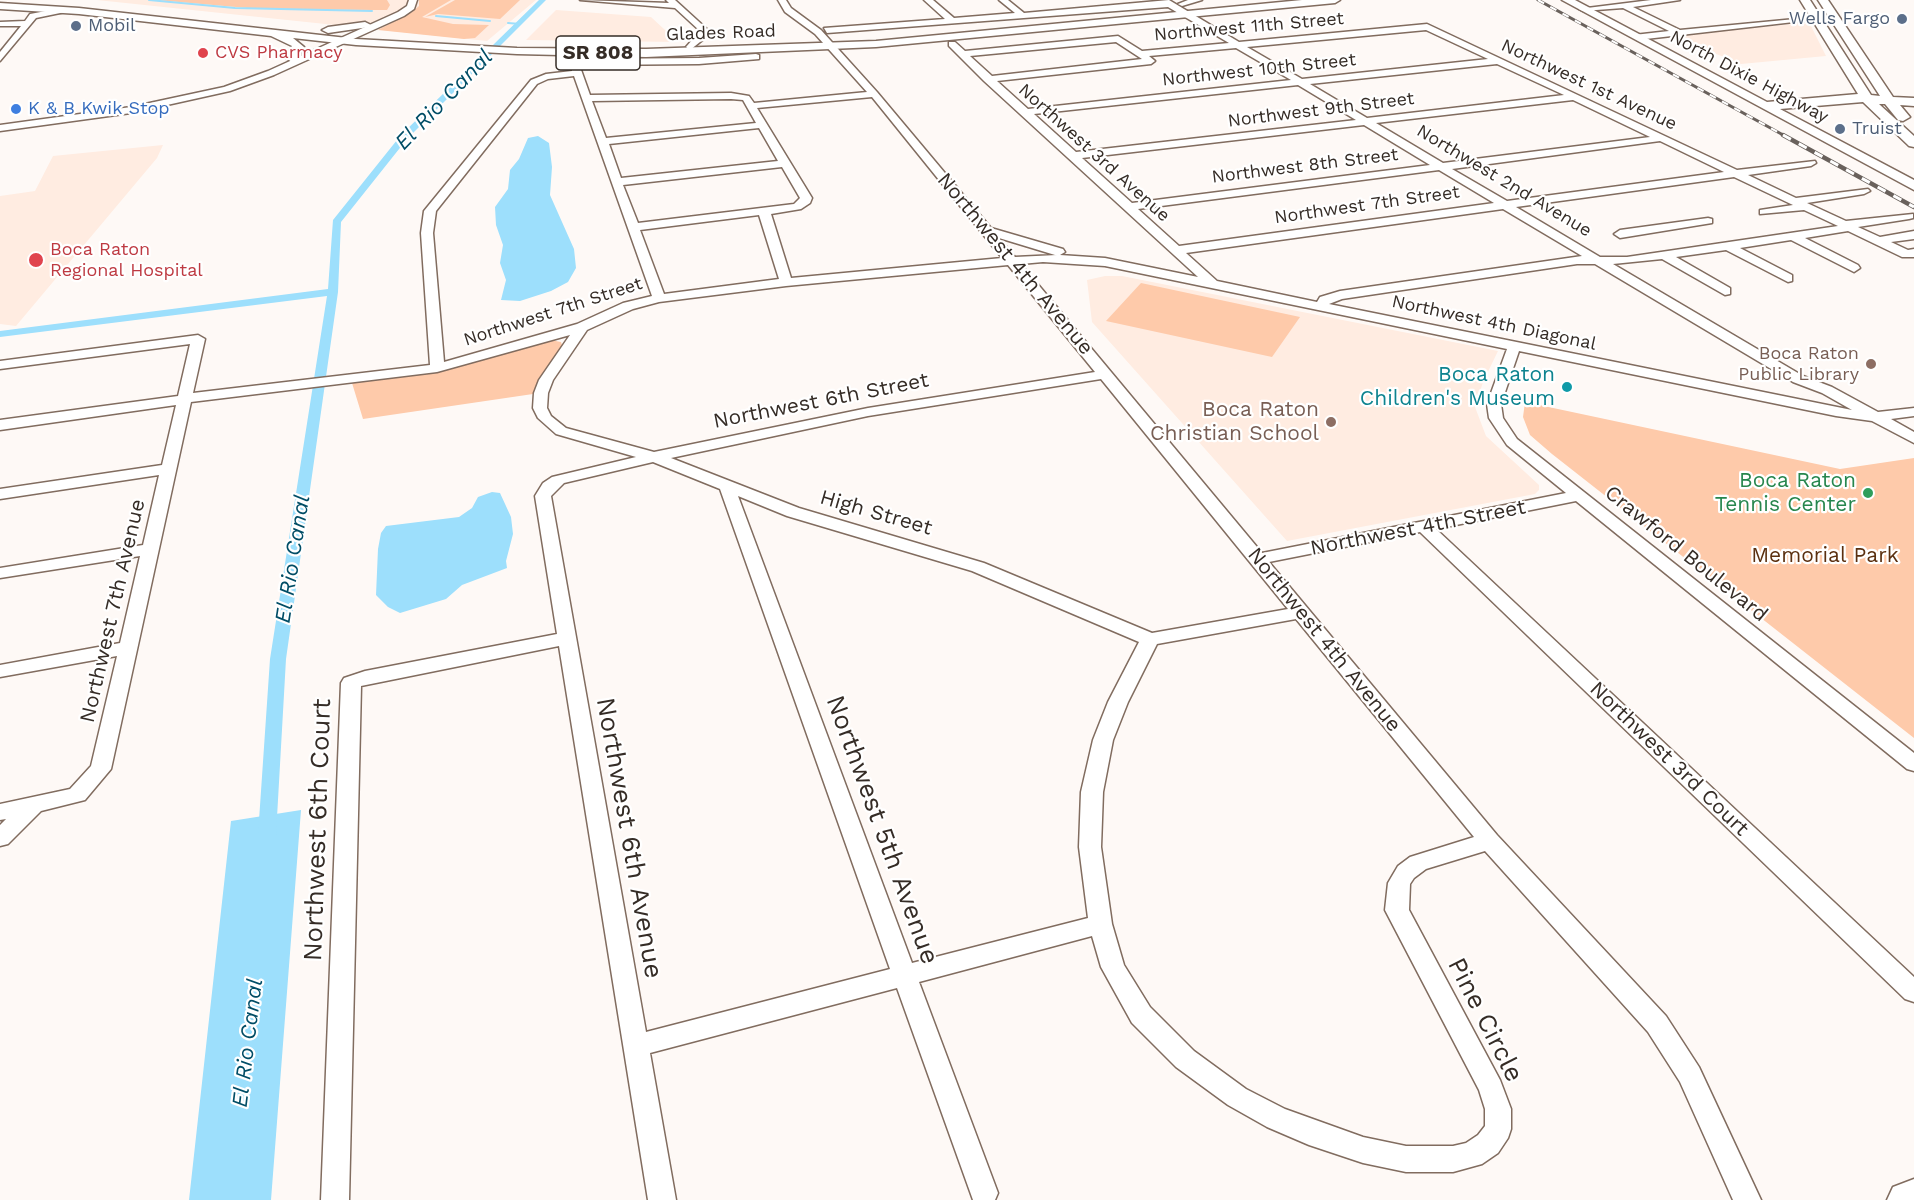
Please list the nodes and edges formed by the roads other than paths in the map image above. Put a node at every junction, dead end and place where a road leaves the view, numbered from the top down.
1 (413, 0) edge
2 (584, 0) edge
3 (783, 0) edge
4 (928, 0) edge
5 (1003, 0) edge
6 (1283, 0) edge
7 (1335, 0) edge
8 (1567, 0) edge
9 (1614, 0) edge
10 (1676, 0) edge
11 (1823, 0) edge
12 (0, 1) edge
13 (400, 2) dead end
14 (674, 3) edge
15 (1807, 4) edge
16 (1624, 5) junction
17 (5, 6) edge
18 (1181, 6) edge
19 (62, 9) junction
20 (1583, 9) junction
21 (181, 16) junction
22 (1023, 16) junction
23 (1835, 17) junction
24 (148, 19) junction
25 (954, 22) junction
26 (1818, 22) junction
27 (23, 23) junction
28 (0, 24) edge
29 (371, 25) junction
30 (1427, 27) joint
31 (1843, 29) junction
32 (273, 30) junction
33 (1679, 33) junction
34 (1637, 37) junction
35 (343, 38) junction
36 (398, 39) junction
37 (832, 40) junction
38 (951, 44) dead end
39 (1238, 44) junction
40 (1250, 44) junction
41 (466, 46) junction
42 (2, 47) edge
43 (690, 47) junction
44 (520, 48) junction
45 (963, 54) junction
46 (1142, 54) junction
47 (292, 57) junction
48 (756, 57) dead end
49 (0, 58) edge
50 (1498, 61) junction
51 (576, 73) junction
52 (987, 79) junction
53 (1312, 80) junction
54 (1300, 82) junction
55 (870, 91) junction
56 (1574, 97) junction
57 (586, 98) junction
58 (1867, 99) junction
59 (1890, 102) junction
60 (1914, 102) edge
61 (753, 106) junction
62 (1767, 106) junction
63 (1914, 106) edge
64 (1023, 112) junction
65 (1380, 120) junction
66 (1366, 121) junction
67 (763, 125) junction
68 (0, 126) edge
69 (1914, 127) edge
70 (1664, 138) junction
71 (602, 142) junction
72 (1914, 143) edge
73 (1071, 156) junction
74 (786, 163) junction
75 (1811, 163) dead end
76 (1457, 165) junction
77 (1443, 166) junction
78 (1738, 173) junction
79 (617, 182) junction
80 (1914, 186) edge
81 (1863, 191) dead end
82 (1521, 203) junction
83 (1802, 204) junction
84 (1506, 205) junction
85 (1130, 207) junction
86 (764, 211) junction
87 (1764, 212) dead end
88 (1909, 216) dead end
89 (1708, 221) dead end
90 (1846, 225) junction
91 (633, 227) junction
92 (1656, 228) junction
93 (988, 231) junction
94 (1620, 234) dead end
95 (1788, 234) junction
96 (1914, 235) edge
97 (1879, 241) junction
98 (1723, 244) junction
99 (1692, 248) junction
100 (1178, 250) junction
101 (1660, 253) junction
102 (1910, 254) edge
103 (1595, 259) junction
104 (1612, 259) junction
105 (1012, 260) junction
106 (1105, 262) junction
107 (1854, 268) dead end
108 (1788, 278) dead end
109 (786, 282) junction
110 (1214, 285) junction
111 (1725, 291) dead end
112 (659, 298) junction
113 (1320, 306) junction
114 (582, 327) junction
115 (1514, 348) junction
116 (0, 365) edge
117 (437, 368) junction
118 (1106, 374) junction
119 (1798, 379) junction
120 (1827, 390) junction
121 (1767, 398) junction
122 (184, 399) junction
123 (1914, 412) edge
124 (1875, 417) junction
125 (0, 425) edge
126 (1914, 438) edge
127 (654, 458) junction
128 (168, 469) junction
129 (549, 486) joint
130 (727, 487) junction
131 (0, 494) edge
132 (1578, 496) junction
133 (1424, 526) junction
134 (150, 549) junction
135 (1258, 559) junction
136 (0, 573) edge
137 (1301, 612) junction
138 (567, 638) junction
139 (1150, 639) junction
140 (127, 648) junction
141 (0, 671) edge
142 (1914, 764) edge
143 (34, 805) junction
144 (0, 812) edge
145 (0, 838) edge
146 (1489, 841) junction
147 (1100, 924) junction
148 (905, 975) junction
149 (1914, 992) edge
150 (636, 1046) junction
151 (984, 1193) dead end
152 (1914, 1197) edge
153 (335, 1200) edge
154 (662, 1200) edge
155 (1747, 1200) edge
156 (1906, 1200) edge

1 - 29 street
2 - 14 street
3 - 37 street, Northwest 4th Avenue
4 - 25 street
5 - 22 street
6 - 18 main road, Glades Road / SR 808
7 - 18 main road, Glades Road / SR 808
8 - 20 main road, North Dixie Highway
9 - 16 street
10 - 16 street
11 - 23 main road
12 - 21 main road, Glades Road / SR 808
13 - 29 street
14 - 43 street
15 - 23 main road
15 - 26 main road
16 - 20 street
16 - 33 street
17 - 19 main road, Glades Road / SR 808
17 - 27 street
18 - 22 street
18 - 37 main road, Glades Road / SR 808
18 - 39 street, Northwest 2nd Avenue
18 - 40 street, Northwest 2nd Avenue
19 - 24 main road, Glades Road / SR 808
19 - 27 street
20 - 34 main road, North Dixie Highway
21 - 24 main road
21 - 32 main road, Glades Road / SR 808
22 - 25 street
23 - 31 main road
24 - 32 main road, Glades Road / SR 808
25 - 37 street
26 - 31 main road
26 - 33 street
26 - 58 main road
27 - 28 street
27 - 42 street
29 - 32 main road
29 - 35 street
29 - 36 main road
30 - 40 street, Northwest 11th Street
30 - 50 street, Northwest 1st Avenue
31 - 59 main road
32 - 35 main road, Glades Road / SR 808
32 - 47 main road
33 - 34 street
34 - 62 main road, North Dixie Highway
35 - 36 main road, Glades Road / SR 808
35 - 41 main road, Glades Road / SR 808
35 - 47 street
35 - 68 street
36 - 41 main road, Glades Road / SR 808
37 - 43 main road, Glades Road / SR 808
37 - 44 main road, Glades Road / SR 808
37 - 55 street, Northwest 4th Avenue
38 - 45 street, Northwest 3rd Avenue
39 - 40 street, Northwest 11th Street
39 - 46 street, Northwest 11th Street
39 - 54 street, Northwest 2nd Avenue
40 - 53 street, Northwest 2nd Avenue
41 - 44 main road, Glades Road / SR 808
42 - 49 street
43 - 44 main road, Glades Road / SR 808
45 - 46 street
45 - 52 street, Northwest 3rd Avenue
46 - 52 street, Northwest 11th Street
47 - 68 street
48 - 51 street
50 - 53 street, Northwest 10th Street
50 - 56 street, Northwest 1st Avenue
51 - 57 street
51 - 117 street
52 - 64 street, Northwest 3rd Avenue
53 - 54 street, Northwest 10th Street
53 - 65 street, Northwest 2nd Avenue
54 - 64 street, Northwest 10th Street
54 - 66 street, Northwest 2nd Avenue
55 - 61 street
55 - 93 street, Northwest 4th Avenue
56 - 65 street, Northwest 9th Street
56 - 70 street, Northwest 1st Avenue
57 - 61 street
57 - 71 street
58 - 59 main road
58 - 62 main road
58 - 72 main road
59 - 60 main road
59 - 63 main road
59 - 69 main road
61 - 67 street
62 - 80 main road, North Dixie Highway
64 - 73 street, Northwest 3rd Avenue
65 - 66 street, Northwest 9th Street
65 - 76 street, Northwest 2nd Avenue
66 - 73 street, Northwest 9th Street
66 - 77 street, Northwest 2nd Avenue
67 - 71 street
67 - 74 street
70 - 76 street, Northwest 8th Street
70 - 78 street, Northwest 1st Avenue
71 - 79 street
73 - 85 street, Northwest 3rd Avenue
74 - 79 street
74 - 86 street
75 - 78 street, Northwest 7th Street
76 - 77 street, Northwest 8th Street
76 - 82 street, Northwest 2nd Avenue
77 - 84 street, Northwest 2nd Avenue
77 - 85 street, Northwest 8th Street
78 - 82 street, Northwest 7th Street
78 - 83 street, Northwest 1st Avenue
79 - 91 street
81 - 83 street
82 - 84 street, Northwest 7th Street
82 - 104 street, Northwest 2nd Avenue
83 - 87 street
83 - 90 street, Northwest 1st Avenue
84 - 100 street, Northwest 7th Street
84 - 103 street, Northwest 2nd Avenue
85 - 100 street, Northwest 3rd Avenue
86 - 91 street
86 - 109 street
88 - 90 street
89 - 92 street
90 - 95 street
90 - 97 street, Northwest 1st Avenue
91 - 112 street
92 - 94 street
92 - 99 street
93 - 105 street, Northwest 4th Avenue
93 - 106 street, Northwest 4th Diagonal
95 - 98 street
95 - 107 street
96 - 97 street
97 - 102 street, Northwest 1st Avenue
98 - 99 street
98 - 108 street
99 - 101 street
100 - 110 street, Northwest 3rd Avenue
101 - 104 street
101 - 111 street
103 - 104 street
103 - 113 street
103 - 119 street, Northwest 2nd Avenue
104 - 120 street, Northwest 2nd Avenue
105 - 106 street, Northwest 4th Diagonal
105 - 109 street, Northwest 7th Street
105 - 118 street, Northwest 4th Avenue
106 - 110 street, Northwest 4th Diagonal
109 - 112 street, Northwest 7th Street
110 - 113 street, Northwest 4th Diagonal
112 - 114 street, Northwest 7th Street
113 - 115 street, Northwest 4th Diagonal
114 - 117 street, Northwest 7th Street
114 - 127 street, High Street
115 - 121 street, Northwest 4th Diagonal
115 - 132 street, Crawford Boulevard
116 - 122 street, Northwest 7th Avenue
117 - 122 street, Northwest 7th Street
118 - 127 street, Northwest 6th Street
118 - 135 street, Northwest 4th Avenue
119 - 120 street, Northwest 2nd Avenue
119 - 121 street
120 - 124 street, Northwest 2nd Avenue
121 - 124 street, Northwest 4th Diagonal
122 - 125 street, Northwest 7th Street
122 - 128 street, Northwest 7th Avenue
123 - 124 street
124 - 126 street, Northwest 2nd Avenue
127 - 129 street, Northwest 6th Street
127 - 130 street, High Street
128 - 131 street
128 - 134 street, Northwest 7th Avenue
129 - 138 street, Northwest 6th Avenue
130 - 139 street, High Street
130 - 148 street, Northwest 5th Avenue
132 - 133 street, Northwest 4th Street
132 - 142 street, Crawford Boulevard
133 - 135 street, Northwest 4th Street
133 - 149 street, Northwest 3rd Court
134 - 136 street
134 - 140 street, Northwest 7th Avenue
135 - 137 street, Northwest 4th Avenue
137 - 139 street
137 - 146 street, Northwest 4th Avenue
138 - 150 street, Northwest 6th Avenue
138 - 153 street, Northwest 6th Court
139 - 147 street, Pine Circle
140 - 141 street
140 - 143 street, Northwest 7th Avenue
143 - 144 street
143 - 145 street
146 - 147 street, Pine Circle
146 - 155 street, Northwest 4th Avenue
147 - 148 street
148 - 150 street
148 - 151 street, Northwest 5th Avenue
150 - 154 street, Northwest 6th Avenue
152 - 156 main road

